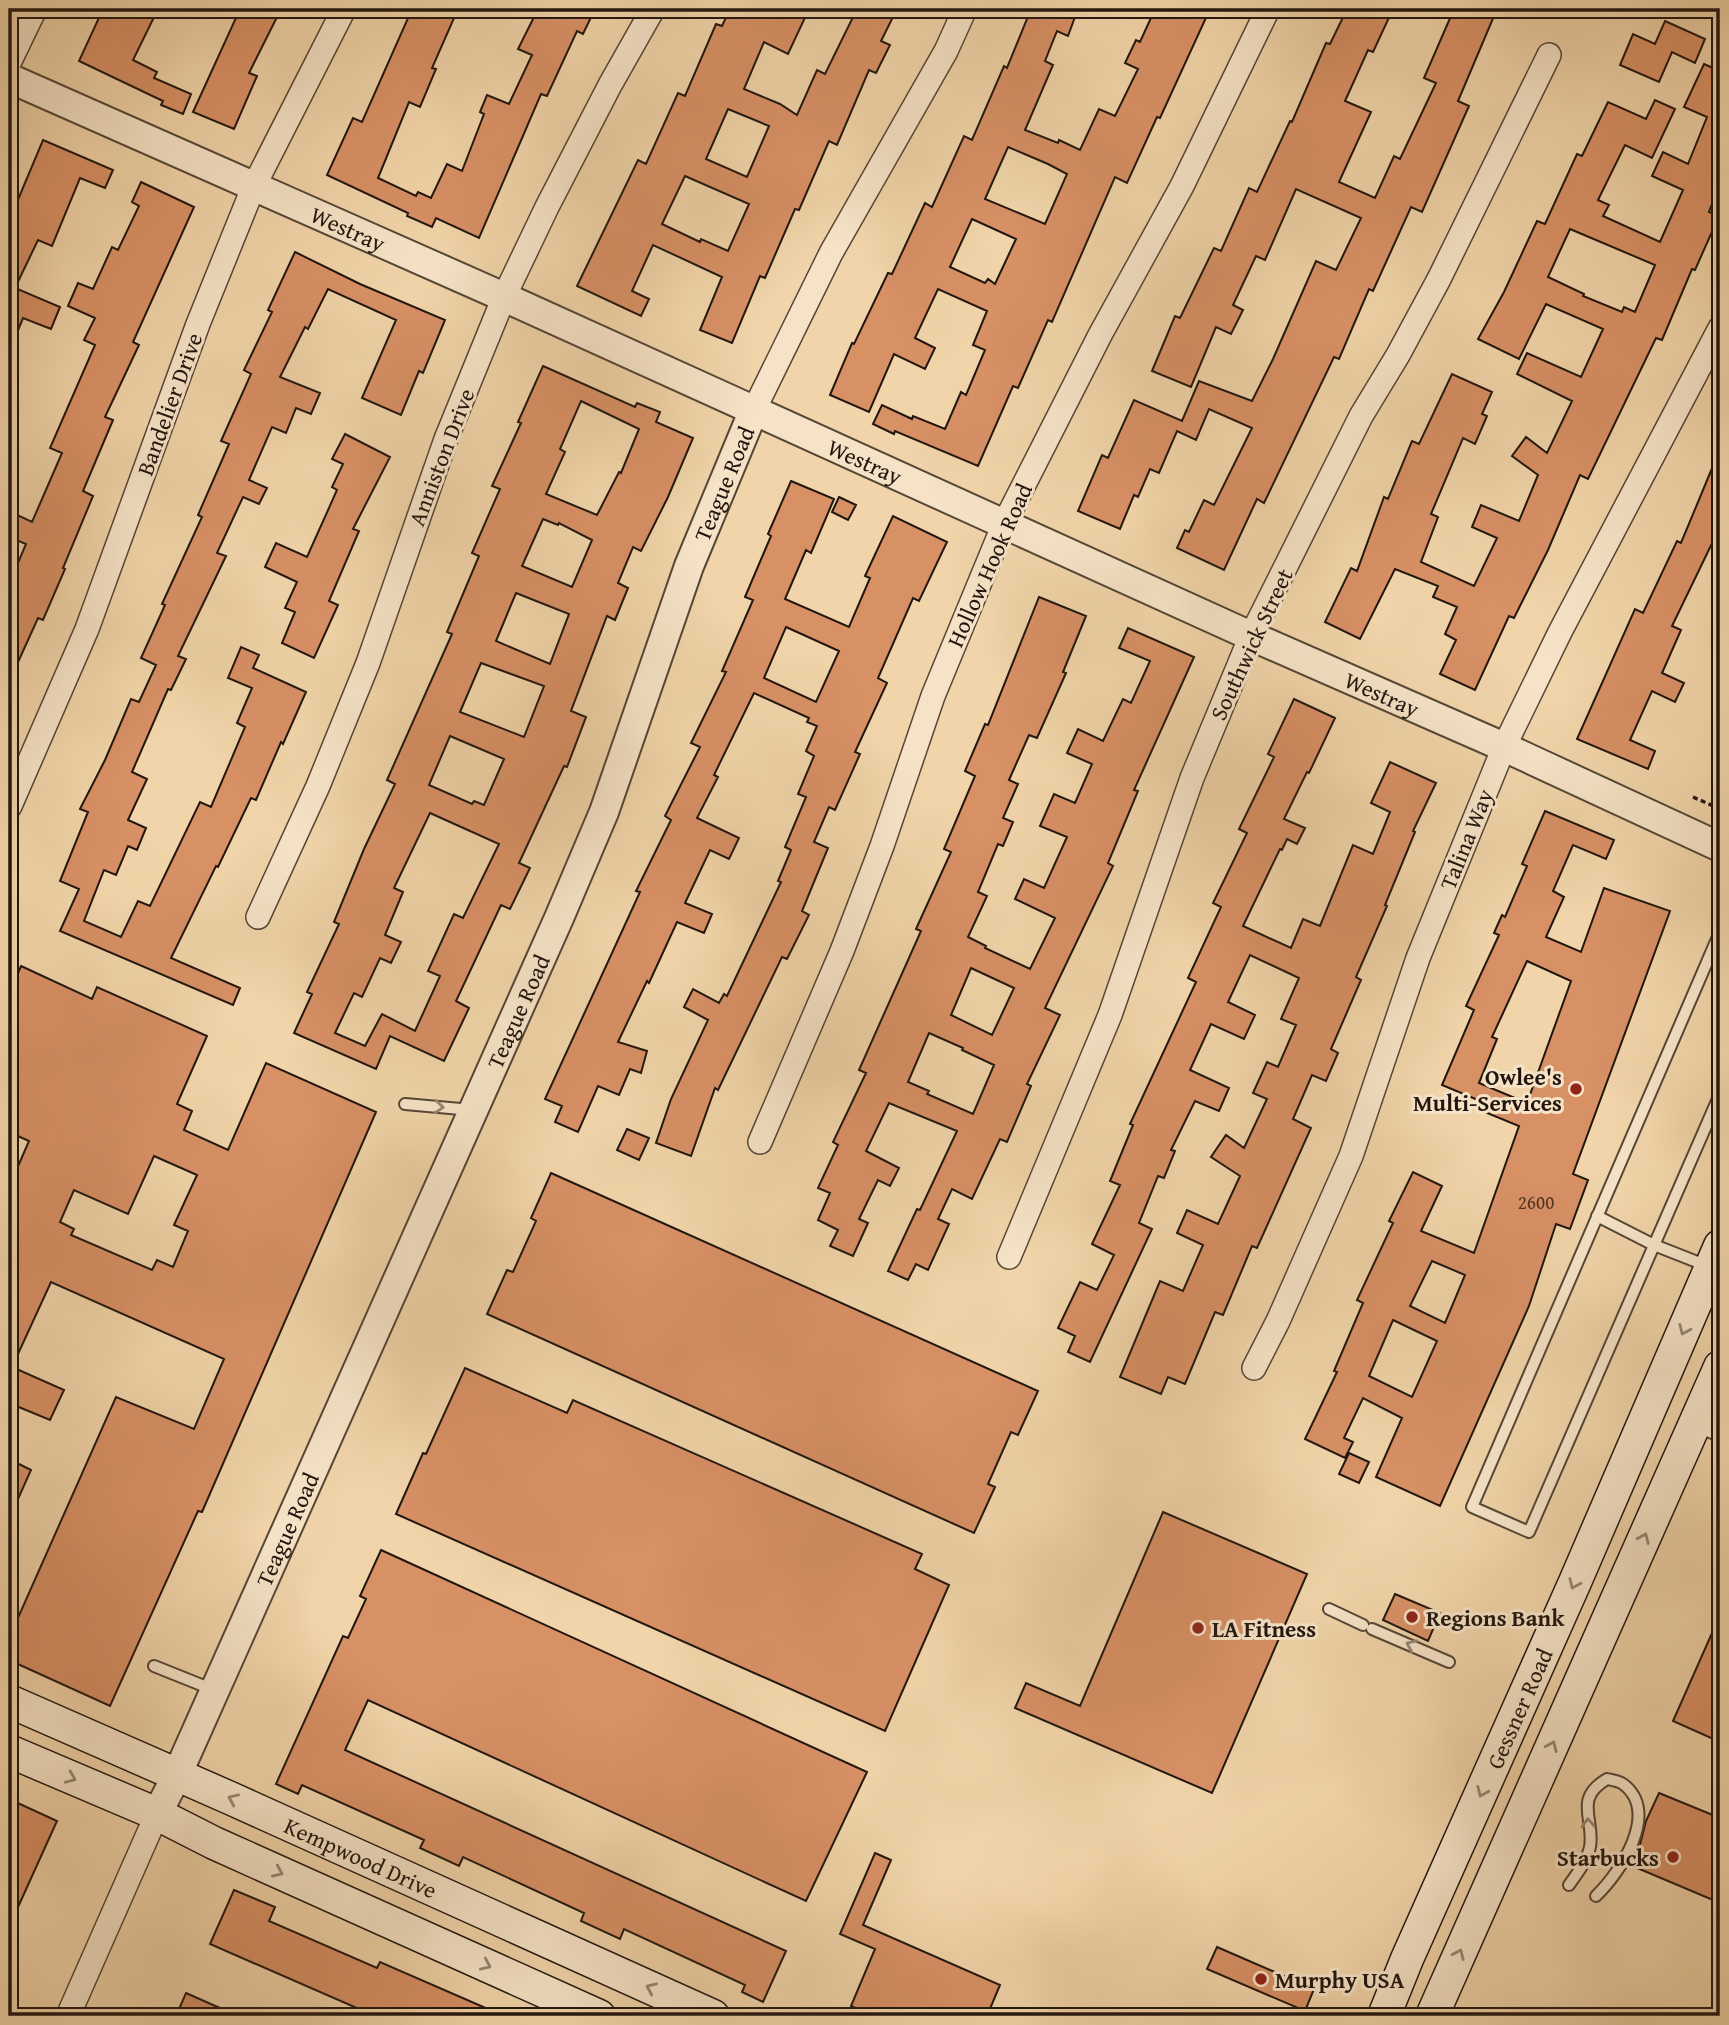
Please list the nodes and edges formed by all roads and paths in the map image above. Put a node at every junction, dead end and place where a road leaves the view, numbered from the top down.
1 (36, 9) edge
2 (344, 9) edge
3 (653, 9) edge
4 (965, 9) edge
5 (1268, 9) edge
6 (1549, 55) dead end
7 (9, 63) edge
8 (9, 78) edge
9 (253, 188) junction
10 (504, 297) junction
11 (1720, 328) edge
12 (753, 412) junction
13 (1004, 524) junction
14 (1251, 636) junction
15 (1504, 747) junction
16 (1693, 797) dead end
17 (10, 806) edge
18 (1720, 809) edge
19 (1720, 847) edge
20 (258, 917) dead end
21 (1720, 932) edge
22 (1720, 1094) edge
23 (405, 1104) dead end
24 (472, 1110) junction
25 (760, 1142) dead end
26 (1597, 1216) junction
27 (1654, 1245) junction
28 (1009, 1257) dead end
29 (1717, 1262) edge
30 (1720, 1367) edge
31 (1254, 1368) dead end
32 (1707, 1431) edge
33 (1329, 1609) dead end
34 (1449, 1662) dead end
35 (154, 1666) dead end
36 (214, 1690) junction
37 (9, 1701) edge
38 (9, 1751) edge
39 (177, 1775) junction
40 (156, 1814) junction
41 (1569, 1885) dead end
42 (1596, 1896) dead end
43 (583, 1957) junction
44 (565, 2001) junction
45 (68, 2016) edge
46 (599, 2016) edge
47 (713, 2016) edge
48 (1384, 2016) edge
49 (1432, 2016) edge

1 - 7 street
2 - 9 street, Bandelier Drive
3 - 10 street, Anniston Drive
4 - 12 street, Teague Road
5 - 13 street, Hollow Hook Road
6 - 14 street, Southwick Street
8 - 9 street, Westray
9 - 10 street, Westray
9 - 17 street, Bandelier Drive
10 - 12 street, Westray
10 - 20 street, Anniston Drive
11 - 15 street, Talina Way
12 - 13 street, Westray
12 - 24 street, Teague Road
13 - 14 street, Westray
13 - 25 street, Hollow Hook Road
14 - 15 street, Westray
14 - 28 street, Southwick Street
15 - 19 street, Westray
15 - 31 street, Talina Way
16 - 18 path
21 - 26 lane
22 - 27 lane
23 -> 24 lane
24 - 36 street, Teague Road
26 - 27 lane
26 - 27 lane
27 - 29 lane
29 -> 48 main road, Gessner Road
30 - 32 main road, Gessner Road
49 -> 32 main road, Gessner Road
34 -> 33 lane
35 - 36 lane
36 - 39 street, Teague Road
37 - 39 main road, Kempwood Drive
38 -> 40 main road, Kempwood Drive
39 - 40 street, Teague Road
43 -> 39 main road, Kempwood Drive
40 -> 44 main road, Kempwood Drive
40 - 45 street, Teague Road
41 -> 42 lane
43 - 44 main road
47 -> 43 main road, Kempwood Drive
44 - 46 main road, Kempwood Drive

